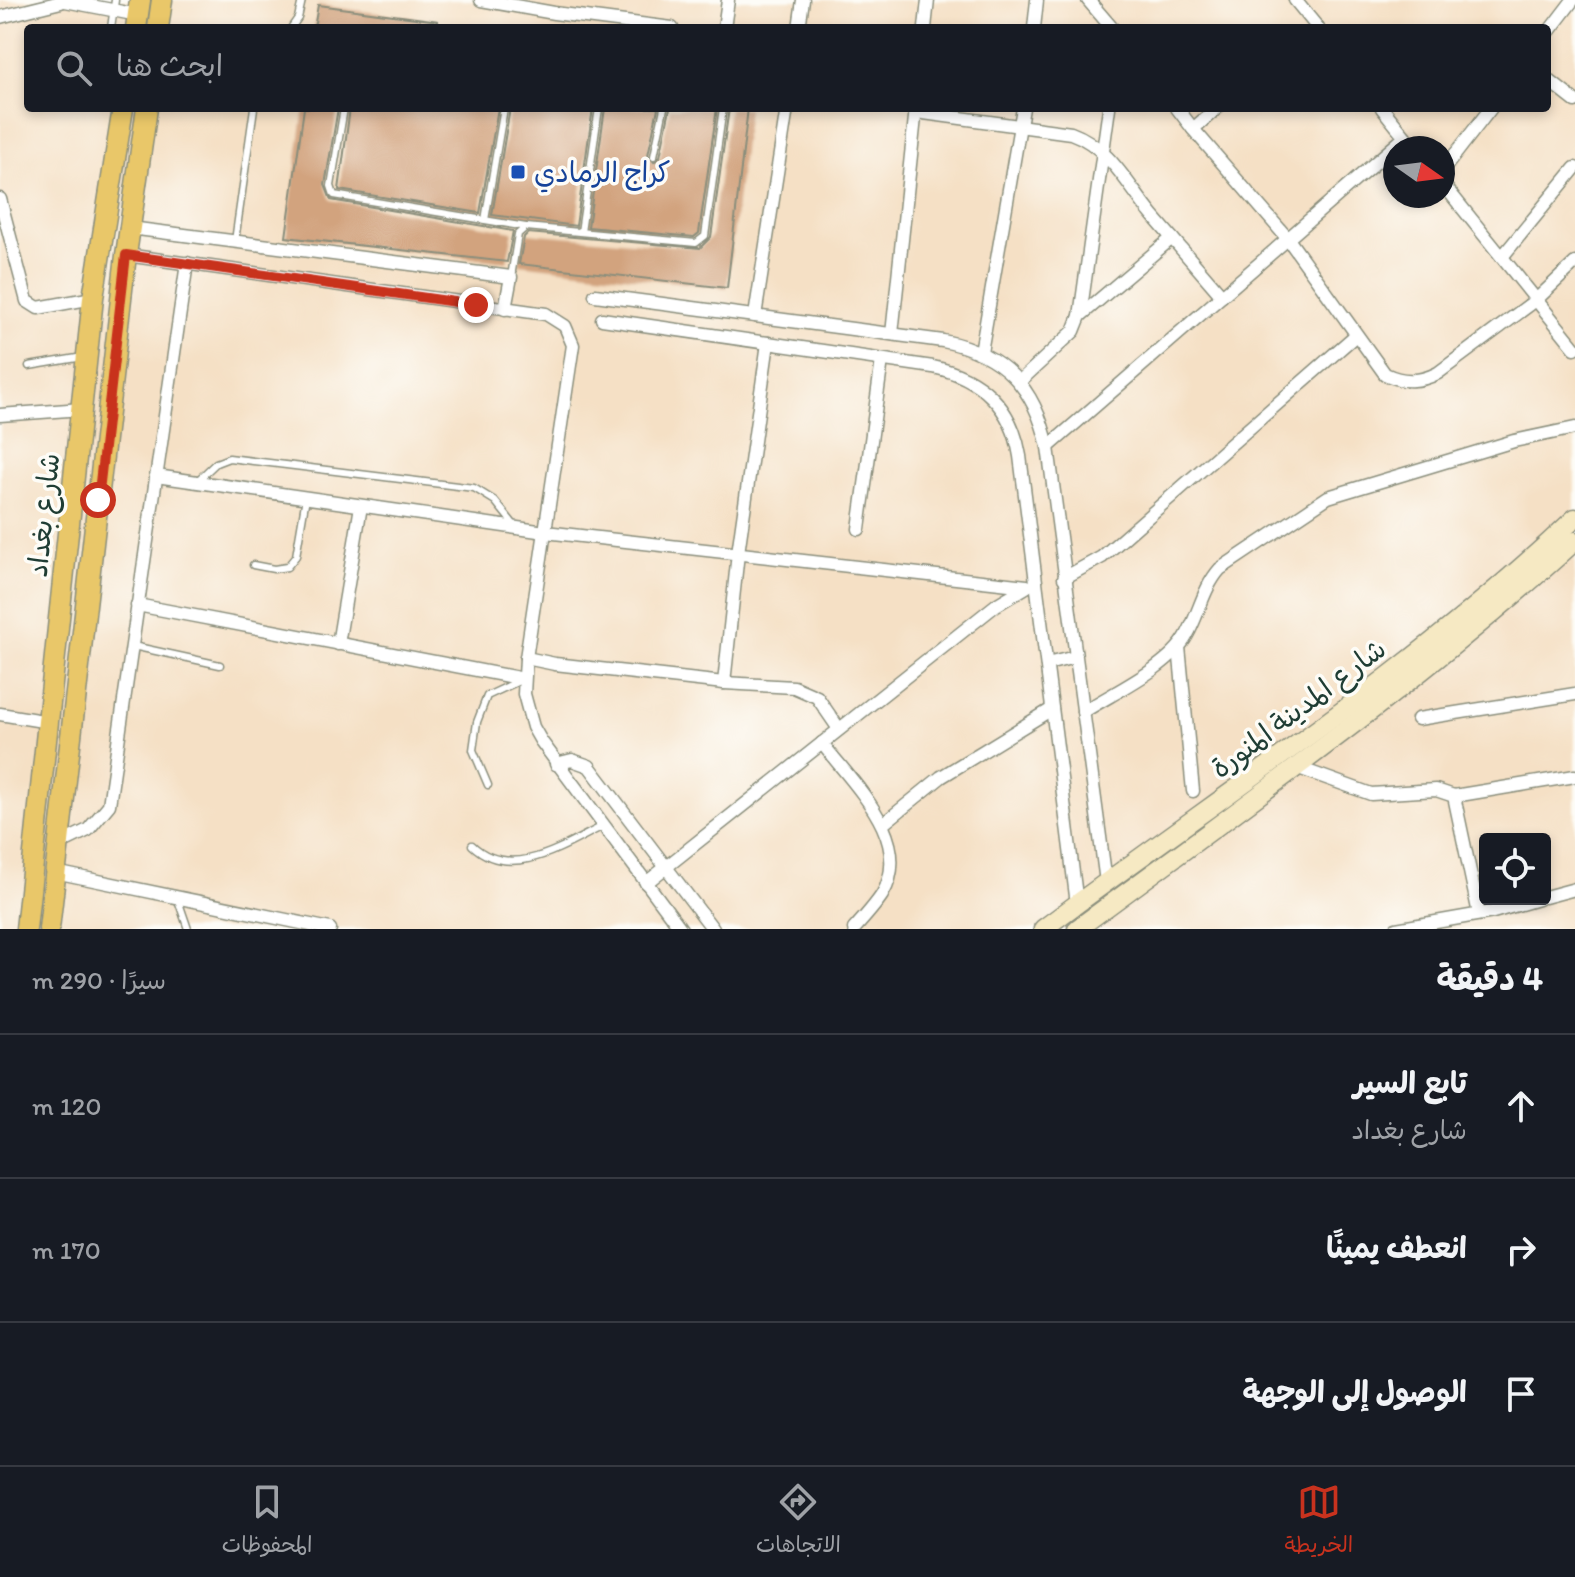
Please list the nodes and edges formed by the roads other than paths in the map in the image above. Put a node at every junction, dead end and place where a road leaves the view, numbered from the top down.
1 (162, 0) edge
2 (302, 0) edge
3 (481, 0) edge
4 (728, 0) edge
5 (803, 0) edge
6 (928, 0) edge
7 (1037, 0) edge
8 (1088, 0) edge
9 (1295, 0) edge
10 (1573, 0) edge
11 (60, 1) edge
12 (114, 6) edge
13 (138, 14) edge
14 (0, 17) edge
15 (159, 24) edge
16 (294, 24) edge
17 (641, 24) edge
18 (725, 24) edge
19 (800, 24) edge
20 (925, 24) edge
21 (1034, 24) edge
22 (1109, 24) edge
23 (1312, 24) edge
24 (1551, 29) edge
25 (1551, 82) edge
26 (1575, 101) edge
27 (122, 112) edge
28 (146, 112) edge
29 (253, 112) edge
30 (343, 112) edge
31 (503, 112) edge
32 (598, 112) edge
33 (663, 112) edge
34 (722, 112) edge
35 (786, 112) edge
36 (916, 112) edge
37 (928, 112) edge
38 (1023, 112) edge
39 (1108, 112) edge
40 (1180, 112) edge
41 (1212, 112) edge
42 (1385, 112) edge
43 (1488, 112) edge
44 (1021, 127) junction
45 (1193, 129) junction
46 (1404, 136) edge
47 (1102, 152) junction
48 (1455, 155) edge
49 (654, 156) dead end
50 (1383, 156) edge
51 (1575, 168) edge
52 (0, 199) edge
53 (1455, 199) edge
54 (485, 220) junction
55 (526, 227) junction
56 (130, 228) junction
57 (581, 232) junction
58 (1172, 238) junction
59 (1288, 239) junction
60 (235, 241) junction
61 (126, 255) junction
62 (1502, 257) junction
63 (187, 263) junction
64 (1575, 263) edge
65 (511, 277) junction
66 (595, 295) dead end
67 (1222, 296) junction
68 (93, 298) junction
69 (1536, 300) junction
70 (505, 309) junction
71 (755, 316) junction
72 (1080, 316) junction
73 (602, 319) dead end
74 (892, 334) junction
75 (1356, 335) junction
76 (768, 343) junction
77 (1575, 348) edge
78 (981, 352) junction
79 (87, 357) junction
80 (882, 360) junction
81 (29, 366) dead end
82 (1019, 382) junction
83 (82, 409) junction
84 (0, 415) edge
85 (1575, 428) edge
86 (1048, 447) junction
87 (156, 476) junction
88 (196, 482) junction
89 (73, 497) junction
90 (306, 497) junction
91 (98, 500) junction
92 (361, 506) junction
93 (1575, 518) edge
94 (517, 529) junction
95 (859, 529) dead end
96 (545, 532) junction
97 (1575, 541) edge
98 (738, 553) junction
99 (253, 565) dead end
100 (1064, 578) junction
101 (1031, 584) junction
102 (137, 605) junction
103 (338, 644) junction
104 (132, 646) junction
105 (1179, 647) junction
106 (1075, 657) junction
107 (526, 658) junction
108 (1047, 664) junction
109 (220, 665) dead end
110 (524, 679) junction
111 (724, 683) junction
112 (1575, 694) edge
113 (1052, 709) junction
114 (1083, 712) junction
115 (0, 714) edge
116 (1418, 719) dead end
117 (49, 722) junction
118 (839, 729) junction
119 (822, 743) junction
120 (556, 764) junction
121 (1296, 767) junction
122 (1575, 776) edge
123 (488, 785) dead end
124 (1193, 791) dead end
125 (1454, 796) junction
126 (883, 824) junction
127 (603, 826) junction
128 (59, 844) junction
129 (472, 845) dead end
130 (1168, 850) junction
131 (666, 867) junction
132 (55, 872) junction
133 (1106, 882) junction
134 (646, 883) junction
135 (1575, 889) edge
136 (1551, 895) edge
137 (177, 897) junction
138 (1077, 904) junction
139 (1514, 905) edge
140 (1479, 914) junction
141 (26, 929) edge
142 (49, 929) edge
143 (188, 929) edge
144 (330, 929) edge
145 (681, 929) edge
146 (713, 929) edge
147 (854, 929) edge
148 (1043, 929) edge
149 (1077, 929) edge
150 (1396, 929) edge

1 - 15 main road
2 - 16 lane
3 - 17 street
4 - 18 street
5 - 19 street
6 - 20 street
7 - 21 street
8 - 22 street
9 - 23 street
10 - 24 street
11 - 12 street
11 - 14 street
12 - 13 street
25 - 26 street
27 - 68 main road, شارع بغداد
28 - 56 main road, شارع بغداد
29 - 60 lane
30 - 54 lane
31 - 54 lane
32 - 57 lane
33 - 49 lane
34 - 57 lane
35 - 71 street
36 - 74 street
37 - 44 street
38 - 44 street
39 - 47 street
40 - 45 street
41 - 45 street
42 - 46 street
43 - 48 street
44 - 47 street
44 - 78 street
45 - 59 street
47 - 58 street
47 - 72 street
50 - 59 street
51 - 62 street
52 - 68 street
53 - 62 street
54 - 55 lane
55 - 57 lane
55 - 65 lane
56 - 60 street
56 - 61 main road, شارع بغداد
58 - 67 street
58 - 72 street
59 - 67 street
59 - 75 street
60 - 65 street
61 - 63 street
61 - 91 main road, شارع بغداد
62 - 69 street
63 - 70 street
63 - 87 street
64 - 69 street
65 - 70 street
66 - 71 street
67 - 86 street
68 - 79 main road, شارع بغداد
69 - 75 street
69 - 77 street
70 - 96 street
71 - 74 street
72 - 82 street
73 - 76 street
74 - 78 street
75 - 100 street
76 - 80 street
76 - 98 street
78 - 82 street
79 - 81 lane
79 - 83 main road, شارع بغداد
80 - 95 street
80 - 101 street
82 - 86 street
83 - 84 street
83 - 89 main road, شارع بغداد
85 - 105 street
86 - 100 street
87 - 88 street
87 - 102 street
88 - 90 street
88 - 94 lane
89 - 91 main road
89 - 117 main road, شارع بغداد
90 - 92 street
90 - 99 lane
91 - 128 main road, شارع بغداد
92 - 94 street
92 - 103 street
93 - 130 main road, شارع المدينة المنورة
94 - 96 street
96 - 98 street
96 - 107 street
97 - 121 main road, شارع المدينة المنورة
98 - 101 street
98 - 111 street
100 - 106 street
101 - 108 street
101 - 118 street
102 - 103 street
102 - 104 street
103 - 110 street
104 - 109 lane
104 - 128 street
105 - 114 street
105 - 124 street
106 - 108 street
106 - 114 street
107 - 110 street
107 - 111 street
108 - 113 street
110 - 120 street
110 - 123 lane
111 - 118 street
112 - 116 street
113 - 126 street
113 - 138 street
114 - 133 street
115 - 117 street
117 - 141 main road, شارع بغداد
118 - 119 street
119 - 126 street
119 - 131 street
120 - 127 street
120 - 131 street
121 - 125 street
121 - 130 main road, شارع المدينة المنورة
122 - 125 street
125 - 140 street
126 - 147 street
127 - 129 lane
127 - 134 street
128 - 132 main road, شارع بغداد
130 - 133 main road, شارع المدينة المنورة
130 - 149 main road, شارع المدينة المنورة
131 - 134 street
131 - 146 street
132 - 137 street
132 - 142 main road, شارع بغداد
133 - 138 main road, شارع المدينة المنورة
134 - 145 street
135 - 136 street
137 - 143 lane
137 - 144 street
138 - 148 main road, شارع المدينة المنورة
139 - 140 street
140 - 150 street

